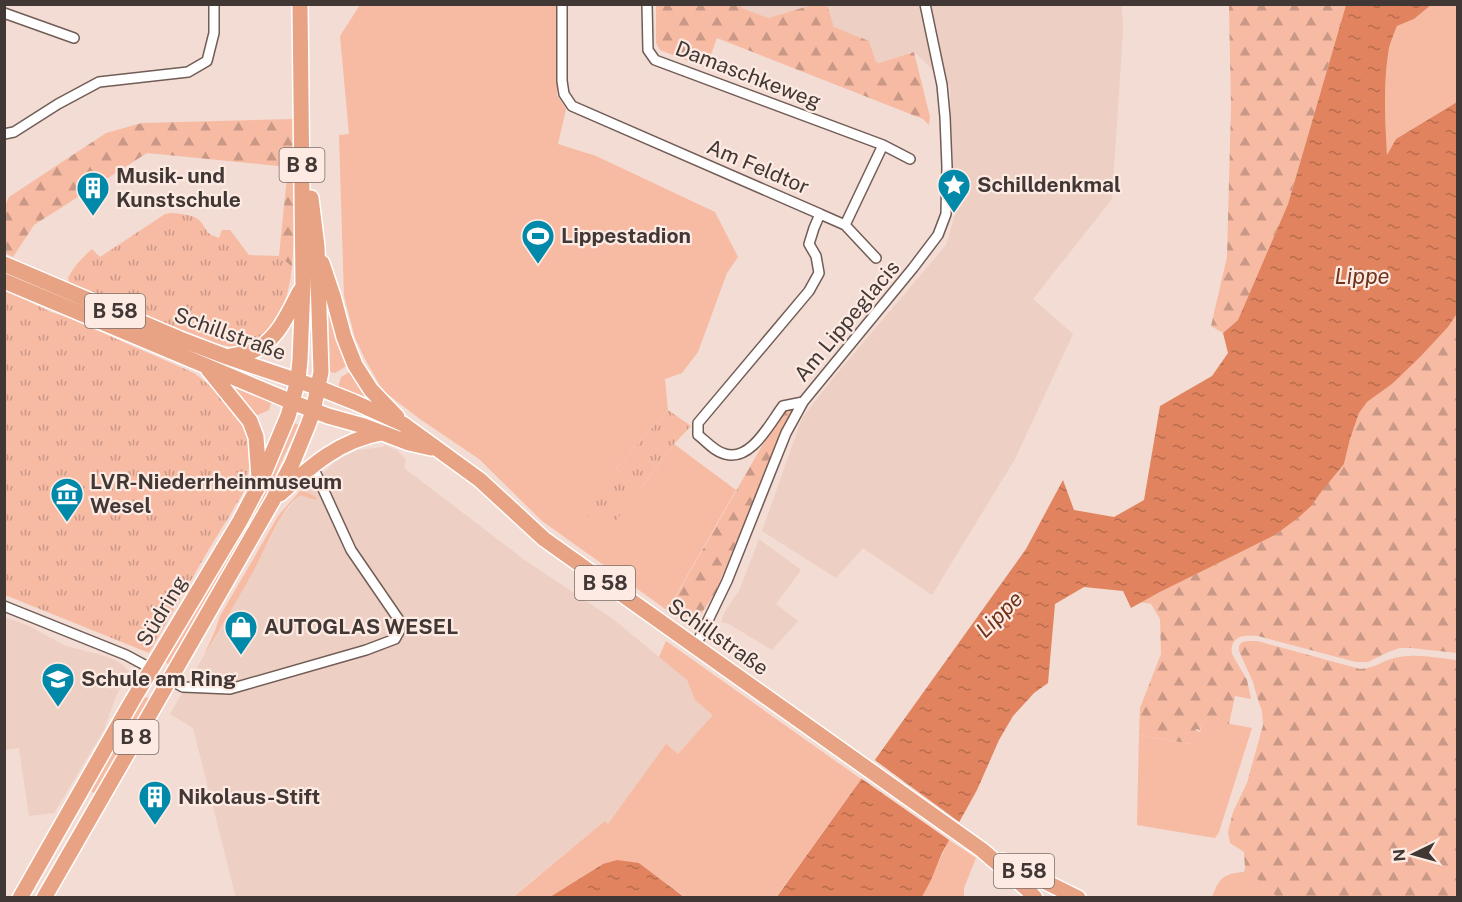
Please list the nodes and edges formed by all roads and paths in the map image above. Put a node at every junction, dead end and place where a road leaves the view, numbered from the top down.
1 (214, 4) edge
2 (300, 4) edge
3 (562, 4) edge
4 (648, 4) edge
5 (925, 4) edge
6 (4, 13) edge
7 (74, 38) dead end
8 (302, 44) junction
9 (4, 134) edge
10 (883, 145) junction
11 (910, 159) dead end
12 (820, 214) junction
13 (845, 225) junction
14 (317, 247) junction
15 (876, 258) dead end
16 (4, 264) edge
17 (4, 281) edge
18 (303, 285) junction
19 (52, 293) junction
20 (226, 357) junction
21 (206, 366) junction
22 (298, 380) junction
23 (319, 388) junction
24 (292, 402) junction
25 (803, 402) junction
26 (313, 411) junction
27 (403, 424) junction
28 (383, 433) junction
29 (437, 450) junction
30 (312, 465) junction
31 (259, 485) junction
32 (273, 500) junction
33 (4, 606) edge
34 (694, 646) junction
35 (152, 669) junction
36 (170, 680) junction
37 (982, 850) junction
38 (20, 897) edge
39 (44, 897) edge
40 (1035, 897) edge
41 (1078, 897) edge

1 - 9 street
2 - 8 main road, B 8
3 - 12 street, Am Feldtor
4 - 10 street, Damaschkeweg
5 - 25 street, Am Lippeglacis
6 - 7 street
8 - 14 main road, B 8
8 - 18 main road, B 8
10 - 11 street, Damaschkeweg
10 - 13 street
12 - 13 street
12 - 25 street, Am Feldtor
13 - 15 street
14 - 23 main road, B 8
14 - 27 main road, B 8
16 - 19 main road, Schillstraße / B 58
17 - 19 main road, Schillstraße / B 58
18 - 20 main road
18 - 22 main road, B 8
19 - 20 main road, Schillstraße / B 58
19 - 21 main road, Schillstraße / B 58
20 - 22 main road, Schillstraße / B 58
21 - 24 main road, Schillstraße / B 58
21 - 31 main road
22 - 23 main road, Schillstraße / B 58
22 - 24 main road, B 8
23 - 26 main road, B 8
23 - 27 main road, Schillstraße / B 58
24 - 26 main road, Schillstraße / B 58
24 - 31 main road, Südring / B 8
25 - 34 street, Am Lippeglacis
26 - 28 main road, Schillstraße / B 58
26 - 32 main road, Südring / B 8
27 - 29 main road, Schillstraße / B 58
28 - 29 main road, Schillstraße / B 58
28 - 30 main road
29 - 34 main road, Schillstraße / B 58
30 - 32 main road
30 - 36 street
31 - 35 main road, Südring / B 8
32 - 36 main road, Südring / B 8
33 - 35 street
34 - 37 main road, Schillstraße / B 58
35 - 36 main road
35 - 38 main road, Südring / B 8
36 - 39 main road, Südring / B 8
37 - 40 main road, B 58
37 - 41 main road, B 58

